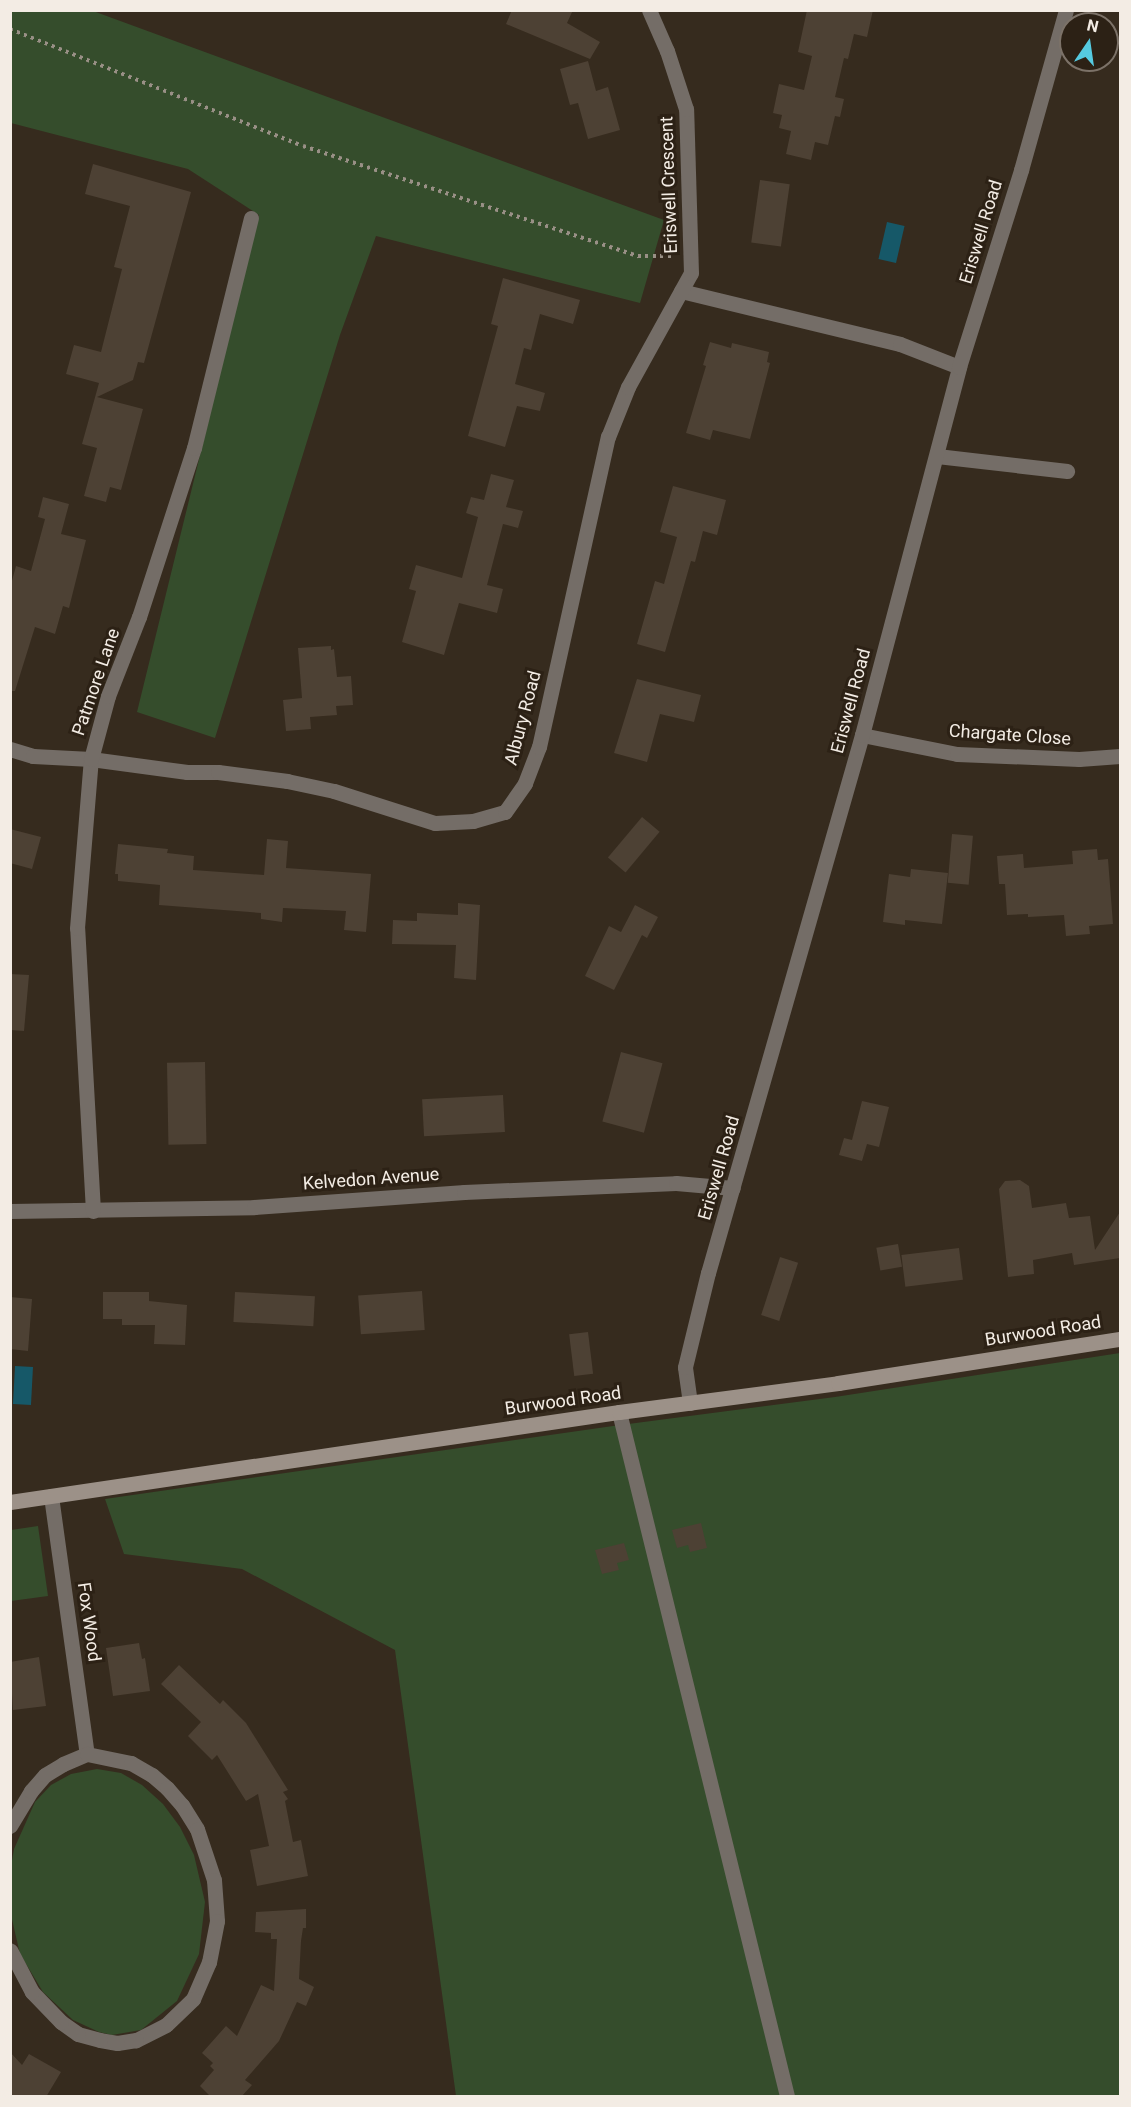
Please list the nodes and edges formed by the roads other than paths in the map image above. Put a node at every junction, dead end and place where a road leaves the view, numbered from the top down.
1 (649, 10) edge
2 (1066, 10) edge
3 (251, 218) dead end
4 (681, 291) junction
5 (959, 367) junction
6 (937, 456) junction
7 (1067, 471) dead end
8 (862, 735) junction
9 (10, 749) edge
10 (1120, 756) edge
11 (91, 759) junction
12 (733, 1188) junction
13 (10, 1211) edge
14 (93, 1211) junction
15 (1120, 1339) edge
16 (690, 1403) junction
17 (619, 1412) junction
18 (51, 1496) junction
19 (10, 1502) edge
20 (87, 1754) junction
21 (10, 1826) edge
22 (10, 1950) edge
23 (787, 2097) edge

1 - 4 street, Eriswell Crescent
2 - 5 street, Eriswell Road
3 - 11 street, Patmore Lane
4 - 5 street
4 - 11 street, Albury Road
5 - 6 street, Eriswell Road
6 - 7 street
6 - 8 street, Eriswell Road
8 - 10 street, Chargate Close
8 - 12 street, Eriswell Road
9 - 11 street, Albury Road
11 - 14 street, Patmore Lane
12 - 14 street, Kelvedon Avenue
12 - 16 street, Eriswell Road
13 - 14 street, Kelvedon Avenue
15 - 16 street, Burwood Road
16 - 17 street, Burwood Road
17 - 18 street, Burwood Road
17 - 23 street
18 - 19 street, Burwood Road
18 - 20 street, Fox Wood
20 - 21 street
20 - 22 street

